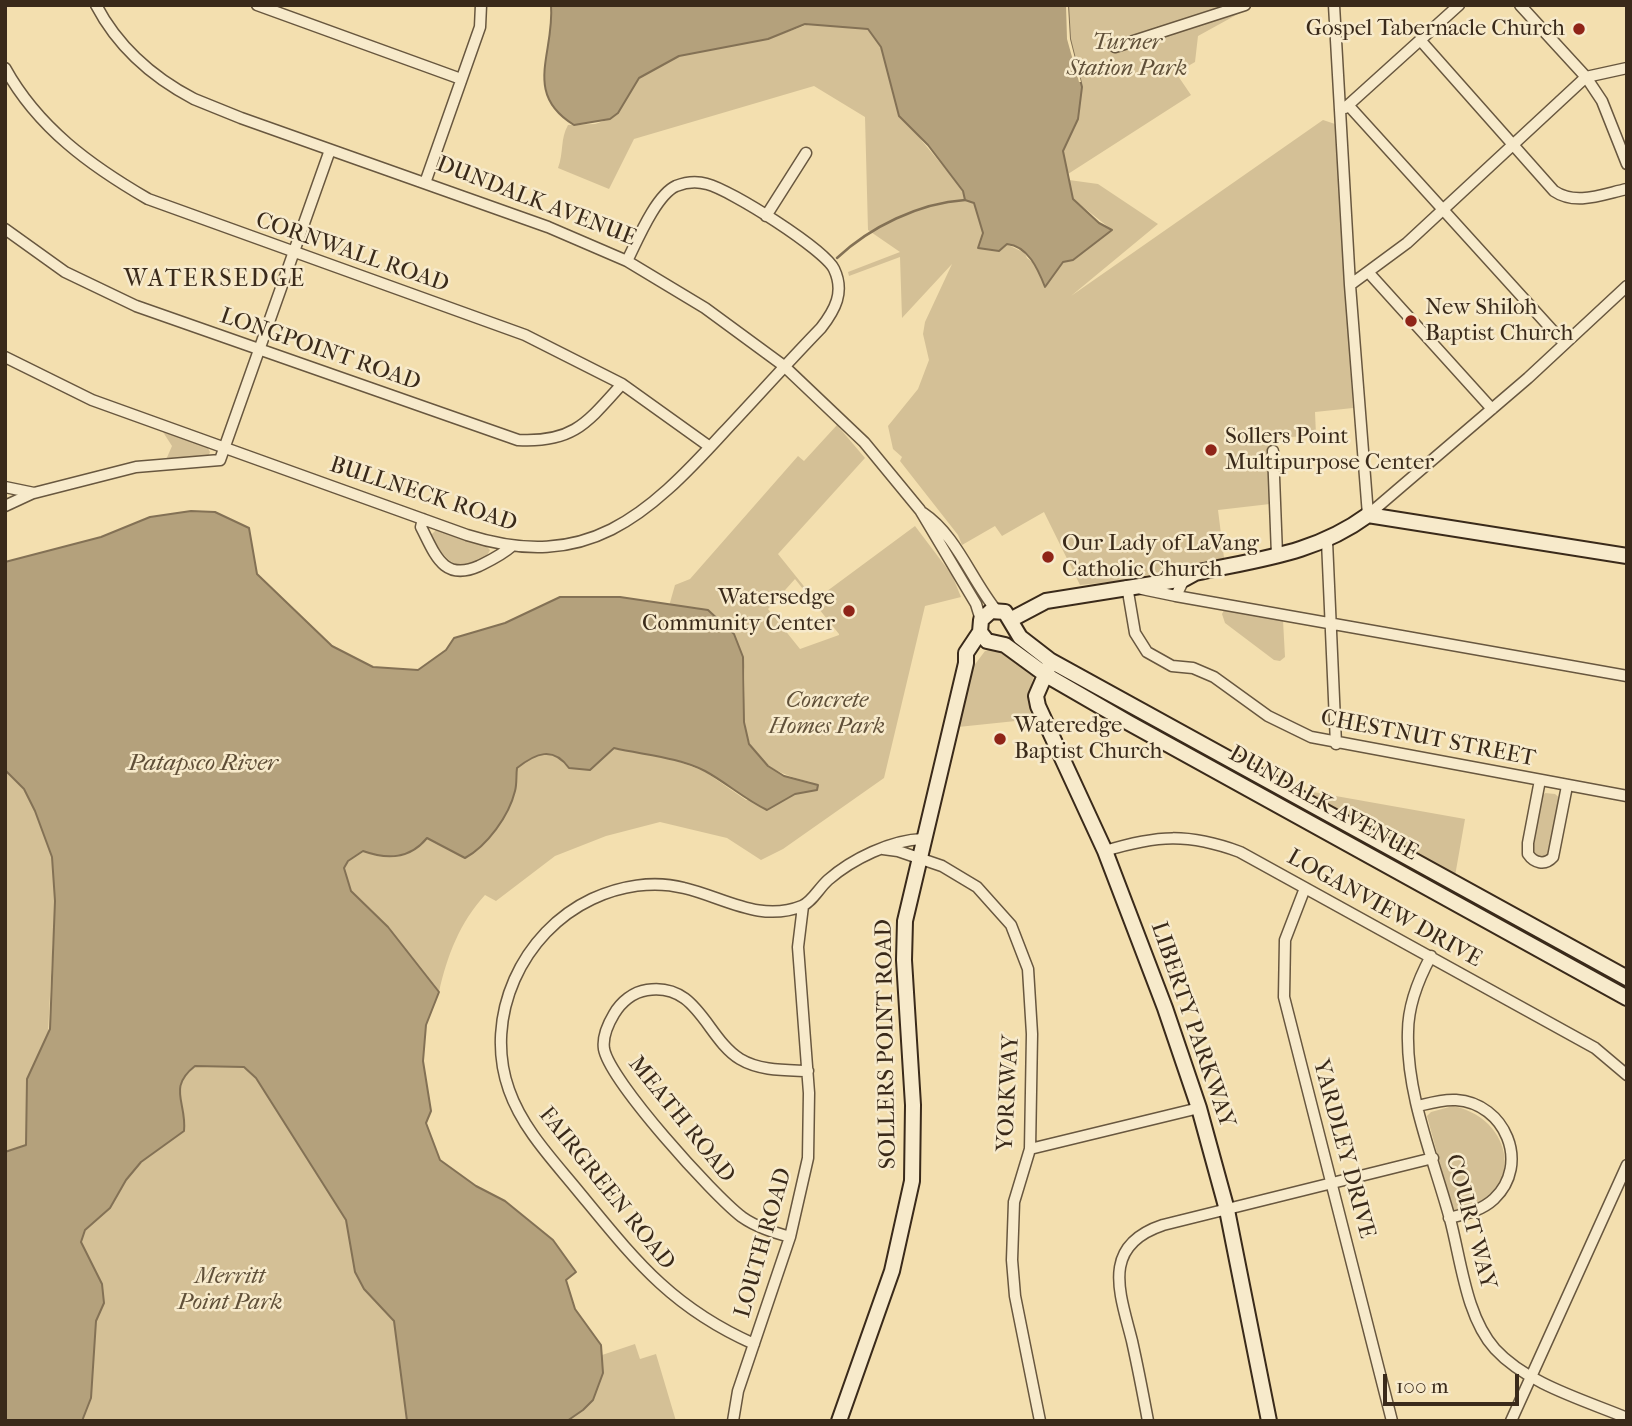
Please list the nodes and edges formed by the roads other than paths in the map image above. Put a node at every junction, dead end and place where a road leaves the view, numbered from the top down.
1 (96, 5) edge
2 (257, 5) edge
3 (481, 5) edge
4 (1245, 5) edge
5 (1334, 5) edge
6 (1459, 5) edge
7 (1520, 5) edge
8 (1421, 41) junction
9 (1115, 47) dead end
10 (5, 68) edge
11 (1627, 68) edge
12 (1586, 77) junction
13 (461, 79) junction
14 (1344, 109) junction
15 (1511, 146) junction
16 (330, 150) junction
17 (806, 153) dead end
18 (1627, 164) edge
19 (425, 183) junction
20 (1627, 189) edge
21 (1443, 209) junction
22 (766, 216) junction
23 (5, 229) edge
24 (295, 253) junction
25 (627, 261) junction
26 (1369, 273) junction
27 (1350, 285) junction
28 (1627, 286) edge
29 (1564, 343) junction
30 (259, 349) junction
31 (5, 357) edge
32 (784, 366) junction
33 (622, 384) junction
34 (1492, 409) junction
35 (710, 447) junction
36 (224, 449) junction
37 (1273, 452) dead end
38 (5, 487) edge
39 (33, 493) junction
40 (5, 506) edge
41 (920, 510) junction
42 (1368, 515) junction
43 (424, 519) junction
44 (1327, 541) junction
45 (512, 547) junction
46 (1277, 555) junction
47 (1627, 556) edge
48 (1184, 579) junction
49 (1126, 586) junction
50 (1176, 596) junction
51 (996, 610) junction
52 (1013, 622) junction
53 (1333, 624) junction
54 (981, 626) junction
55 (996, 644) junction
56 (967, 663) junction
57 (1048, 668) junction
58 (1627, 677) edge
59 (1336, 744) junction
60 (1539, 780) junction
61 (1567, 786) junction
62 (1627, 796) edge
63 (923, 839) junction
64 (882, 849) junction
65 (1105, 851) junction
66 (919, 858) junction
67 (1305, 888) junction
68 (803, 906) junction
69 (1431, 956) junction
70 (1627, 978) edge
71 (1627, 998) edge
72 (808, 1071) junction
73 (1627, 1074) edge
74 (1419, 1106) junction
75 (1199, 1108) junction
76 (1030, 1149) junction
77 (1433, 1158) junction
78 (1627, 1165) edge
79 (1332, 1182) junction
80 (1227, 1210) junction
81 (1450, 1218) junction
82 (790, 1237) junction
83 (754, 1344) junction
84 (1531, 1376) junction
85 (1627, 1418) edge
86 (733, 1421) edge
87 (839, 1421) edge
88 (1040, 1421) edge
89 (1148, 1421) edge
90 (1269, 1421) edge
91 (1392, 1421) edge
92 (1511, 1421) edge

1 - 16 street, DUNDALK AVENUE
2 - 13 street
3 - 13 street
4 - 9 street
5 - 14 street
6 - 8 street
7 - 12 street
8 - 14 street
8 - 15 street
10 - 24 street, CORNWALL ROAD
11 - 12 street
12 - 15 street
12 - 18 street
13 - 19 street
14 - 21 street
14 - 27 street
15 - 20 street
15 - 21 street
16 - 19 street, DUNDALK AVENUE
16 - 24 street
17 - 22 street
19 - 25 street, DUNDALK AVENUE
21 - 26 street
21 - 29 street
22 - 25 street, BULLNECK ROAD
22 - 32 street, BULLNECK ROAD
23 - 30 street, LONGPOINT ROAD
24 - 30 street
24 - 33 street, CORNWALL ROAD
25 - 32 street, DUNDALK AVENUE
26 - 27 street
26 - 34 street
27 - 42 street
28 - 29 street
29 - 34 street
30 - 33 street, LONGPOINT ROAD
30 - 36 street
31 - 36 street, BULLNECK ROAD
32 - 35 street, BULLNECK ROAD
32 - 41 street, DUNDALK AVENUE
33 - 35 street, CORNWALL ROAD
34 - 42 street
35 - 45 street, BULLNECK ROAD
36 - 39 street
36 - 43 street, BULLNECK ROAD
37 - 46 street
38 - 39 street
39 - 40 street
41 - 51 street, DUNDALK AVENUE
41 - 54 street, DUNDALK AVENUE
42 - 44 main road
42 - 47 main road
43 - 45 street, BULLNECK ROAD
43 - 45 street
44 - 46 main road
44 - 53 street
46 - 48 main road
48 - 49 main road
48 - 50 street
49 - 50 street
49 - 52 main road
49 - 59 street, CHESTNUT STREET
50 - 53 street
51 - 52 main road, DUNDALK AVENUE
51 - 54 main road
52 - 55 main road
52 - 57 main road, DUNDALK AVENUE
53 - 58 street
53 - 59 street
54 - 55 main road, DUNDALK AVENUE
54 - 56 main road, SOLLERS POINT ROAD
55 - 56 main road
55 - 57 main road, DUNDALK AVENUE
56 - 63 main road, SOLLERS POINT ROAD
57 - 65 main road, LIBERTY PARKWAY
57 - 70 main road, DUNDALK AVENUE
57 - 71 main road, DUNDALK AVENUE
59 - 60 street, CHESTNUT STREET
60 - 61 street, CHESTNUT STREET
60 - 61 street
61 - 62 street, CHESTNUT STREET
63 - 64 street
63 - 66 main road, SOLLERS POINT ROAD
64 - 66 street
64 - 68 street
65 - 67 street, LOGANVIEW DRIVE
65 - 75 main road, LIBERTY PARKWAY
66 - 76 street, YORKWAY
66 - 87 main road, SOLLERS POINT ROAD
67 - 69 street, LOGANVIEW DRIVE
67 - 79 street, YARDLEY DRIVE
68 - 72 street, LOUTH ROAD
68 - 83 street, FAIRGREEN ROAD
69 - 73 street, LOGANVIEW DRIVE
69 - 74 street, COURT WAY
72 - 82 street, LOUTH ROAD
72 - 82 street, MEATH ROAD
74 - 77 street, COURT WAY
74 - 81 street
75 - 76 street
75 - 80 main road, LIBERTY PARKWAY
76 - 88 street, YORKWAY
77 - 79 street
77 - 81 street, COURT WAY
78 - 84 street
79 - 80 street
79 - 91 street, YARDLEY DRIVE
80 - 89 street
80 - 90 main road, LIBERTY PARKWAY
81 - 84 street, COURT WAY
82 - 83 street, LOUTH ROAD
83 - 86 street, LOUTH ROAD
84 - 85 street, COURT WAY
84 - 92 street

